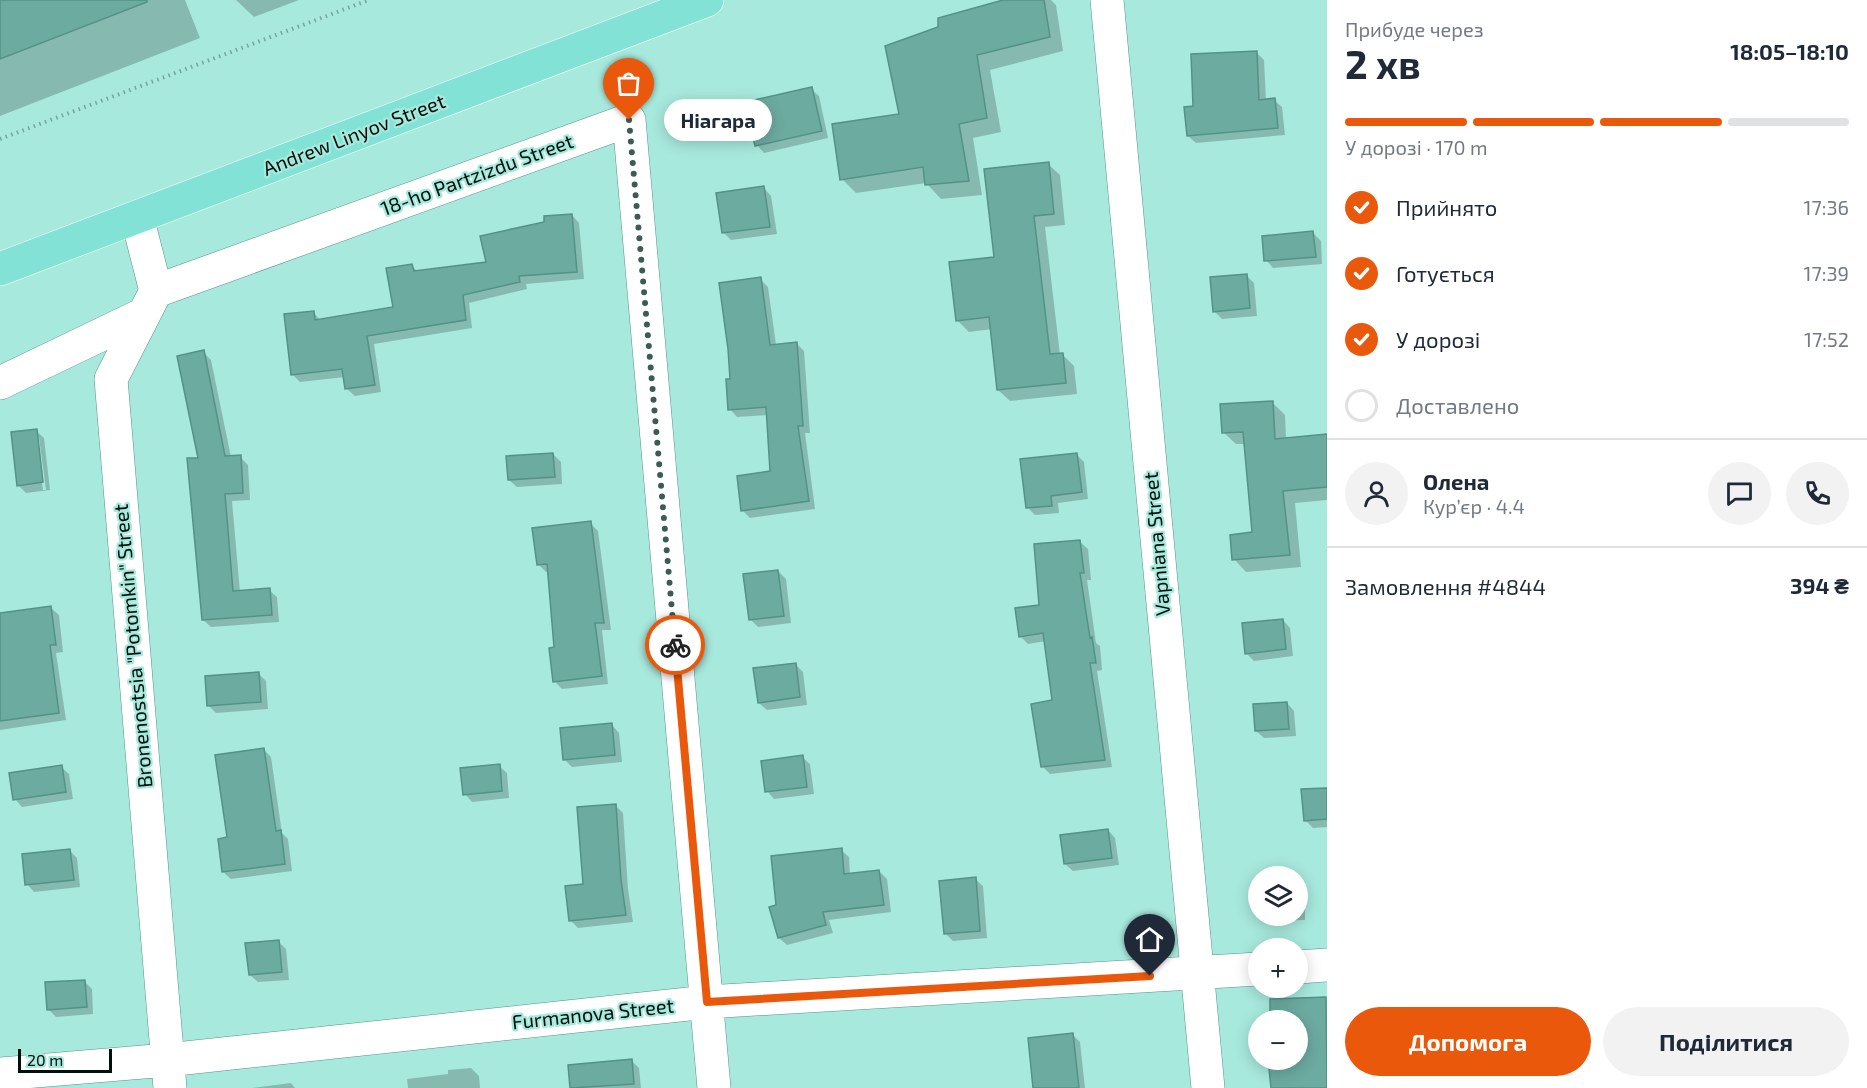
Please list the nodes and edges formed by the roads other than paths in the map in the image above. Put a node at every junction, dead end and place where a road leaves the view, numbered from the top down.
1 (707, 0) edge
2 (1107, 0) edge
3 (137, 217) junction
4 (0, 269) edge
5 (150, 302) junction
6 (0, 383) edge
7 (1327, 965) edge
8 (1308, 966) edge
9 (1248, 970) edge
10 (1197, 973) junction
11 (707, 1002) junction
12 (0, 1074) edge
13 (168, 1074) edge
14 (714, 1088) edge
15 (1209, 1088) edge

1 - 3 main road, Andrew Linyov Street
2 - 10 street, Vapniana Street
3 - 4 main road, Andrew Linyov Street
3 - 5 street
5 - 6 street
5 - 11 street, 18-ho Partzizdu Street
5 - 13 street, Bronenostsia "Potomkin" Street
7 - 8 street
9 - 10 street, Furmanova Street
10 - 11 street, Furmanova Street
10 - 15 street, Vapniana Street
11 - 13 street, Furmanova Street
11 - 14 street, 18-ho Partzizdu Street
12 - 13 street, Furmanova Street

